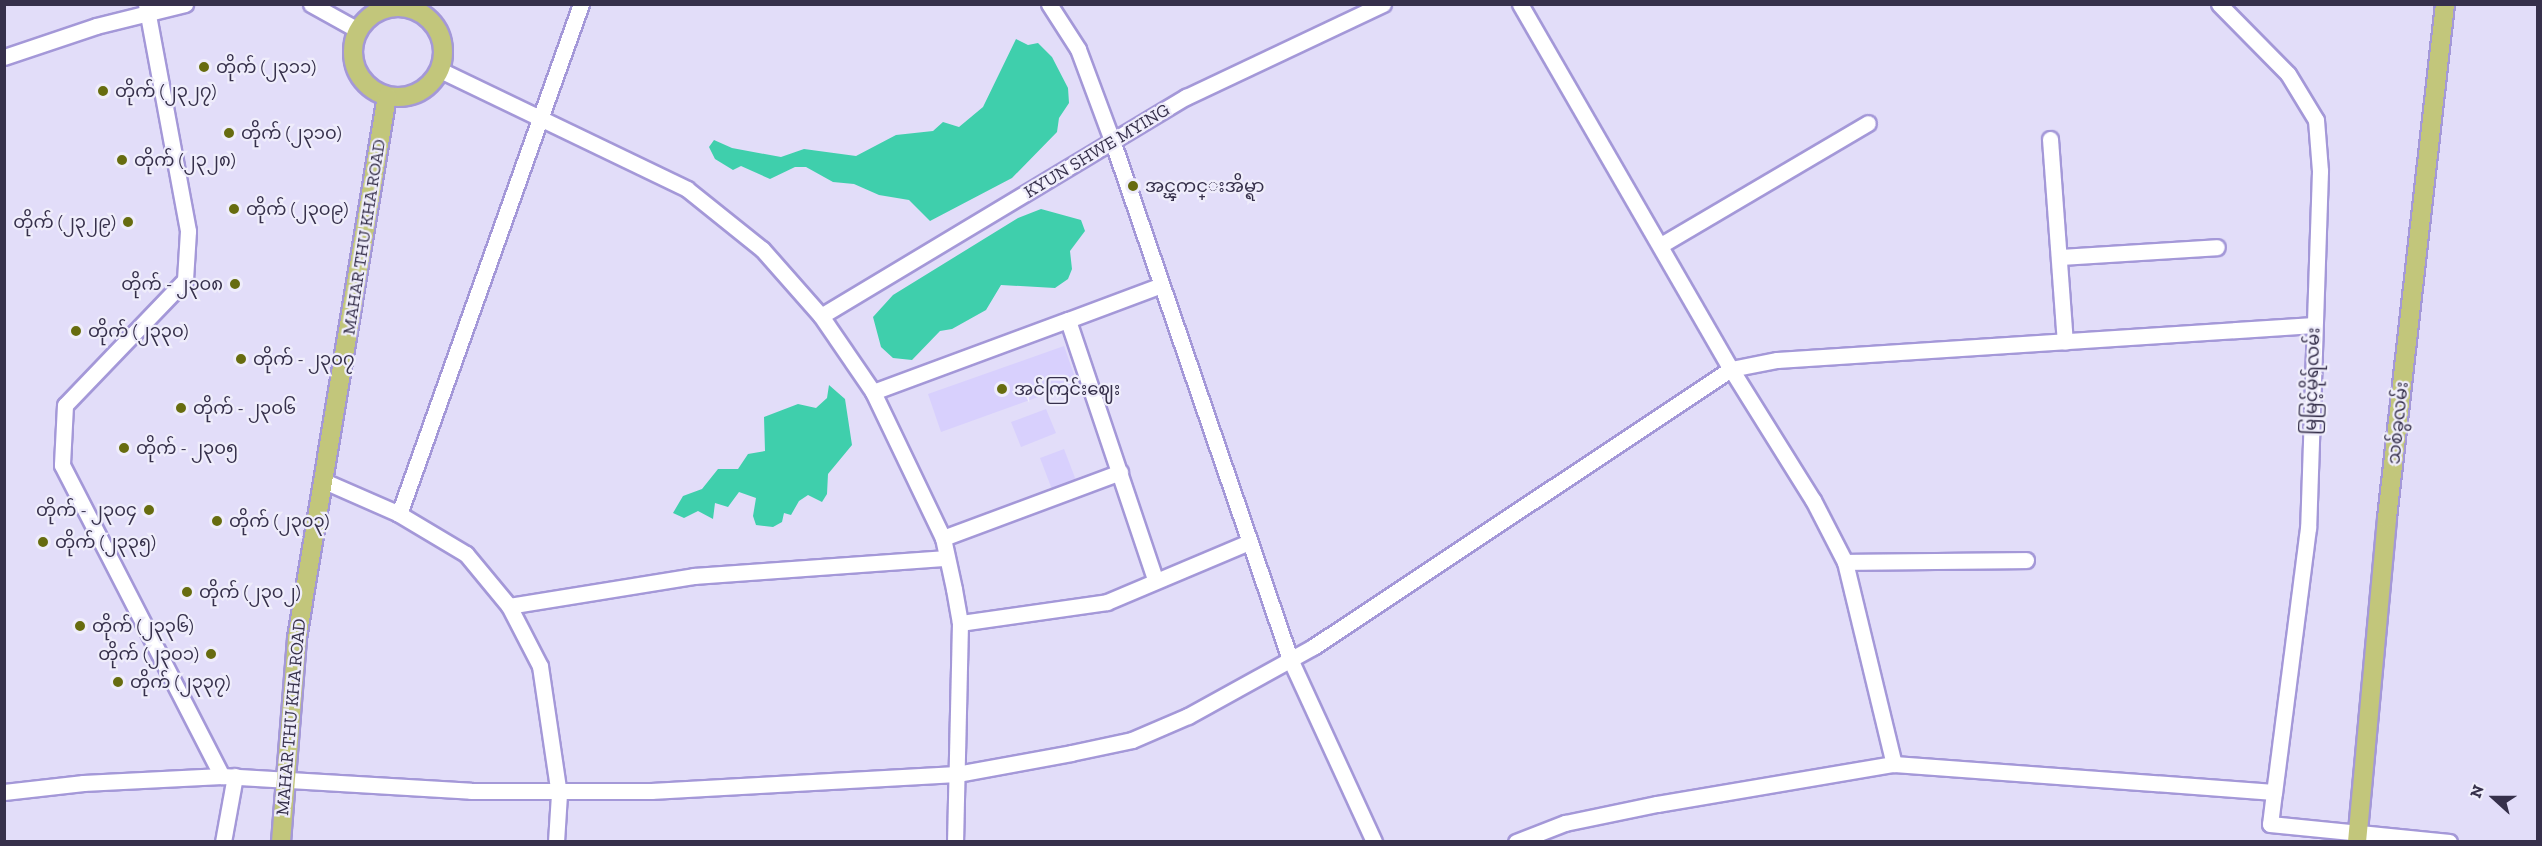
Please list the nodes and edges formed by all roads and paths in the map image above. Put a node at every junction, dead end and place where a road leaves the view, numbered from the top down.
1 (184, 4) edge
2 (311, 4) edge
3 (581, 4) edge
4 (1049, 4) edge
5 (1383, 4) edge
6 (1520, 4) edge
7 (2219, 4) edge
8 (2445, 4) edge
9 (383, 7) edge
10 (147, 9) edge
11 (425, 10) edge
12 (358, 30) junction
13 (4, 57) edge
14 (440, 70) junction
15 (387, 96) junction
16 (541, 116) junction
17 (1868, 123) dead end
18 (2050, 139) dead end
19 (1113, 143) junction
20 (1661, 245) junction
21 (2217, 247) dead end
22 (2060, 257) junction
23 (1159, 286) junction
24 (821, 316) junction
25 (1068, 320) junction
26 (2314, 324) junction
27 (2065, 341) junction
28 (1731, 369) junction
29 (873, 392) junction
30 (1120, 472) junction
31 (324, 481) junction
32 (399, 514) junction
33 (943, 538) junction
34 (1249, 542) junction
35 (945, 558) junction
36 (2026, 560) dead end
37 (1845, 562) junction
38 (1155, 579) junction
39 (509, 606) junction
40 (960, 623) junction
41 (1290, 659) junction
42 (1894, 764) junction
43 (957, 774) junction
44 (228, 776) junction
45 (283, 777) junction
46 (4, 792) edge
47 (2274, 792) junction
48 (559, 794) junction
49 (2358, 836) edge
50 (223, 842) edge
51 (281, 842) edge
52 (556, 842) edge
53 (955, 842) edge
54 (1374, 842) edge
55 (1516, 842) edge
56 (2449, 842) edge

1 - 10 street
2 - 12 street
3 - 16 street
4 - 19 street
5 - 19 street, KYUN SHWE MYING
6 - 20 street
7 - 26 street, မြမြင့်မိုရ်လမ်း
8 - 49 main road, သစ်ခွလမ်း
9 - 11 main road
9 - 12 main road
10 - 13 street
10 - 44 street
11 - 14 main road
12 - 15 main road
14 - 15 main road
14 - 16 street
15 - 31 main road, MAHAR THU KHA ROAD
16 - 24 street
16 - 32 street
17 - 20 street
18 - 22 street
19 - 23 street
19 - 24 street, KYUN SHWE MYING
20 - 28 street
21 - 22 street
22 - 27 street
23 - 25 street
23 - 34 street
24 - 29 street
25 - 29 street
25 - 30 street
26 - 27 street
26 - 47 street, မြမြင့်မိုရ်လမ်း
27 - 28 street
28 - 37 street
28 - 41 street
29 - 33 street
30 - 33 street
30 - 38 street
31 - 32 street
31 - 45 main road, MAHAR THU KHA ROAD
32 - 39 street
33 - 35 street
34 - 38 street
34 - 41 street
35 - 39 street
35 - 40 street
36 - 37 street
37 - 42 street
38 - 40 street
39 - 48 street
40 - 43 street
41 - 43 street
41 - 54 street
42 - 47 street
42 - 55 street
43 - 48 street
43 - 53 street
44 - 45 street
44 - 46 street
44 - 50 street
45 - 48 street
45 - 51 main road, MAHAR THU KHA ROAD
47 - 49 street, မြမြင့်မိုရ်လမ်း
48 - 52 street
49 - 56 street

